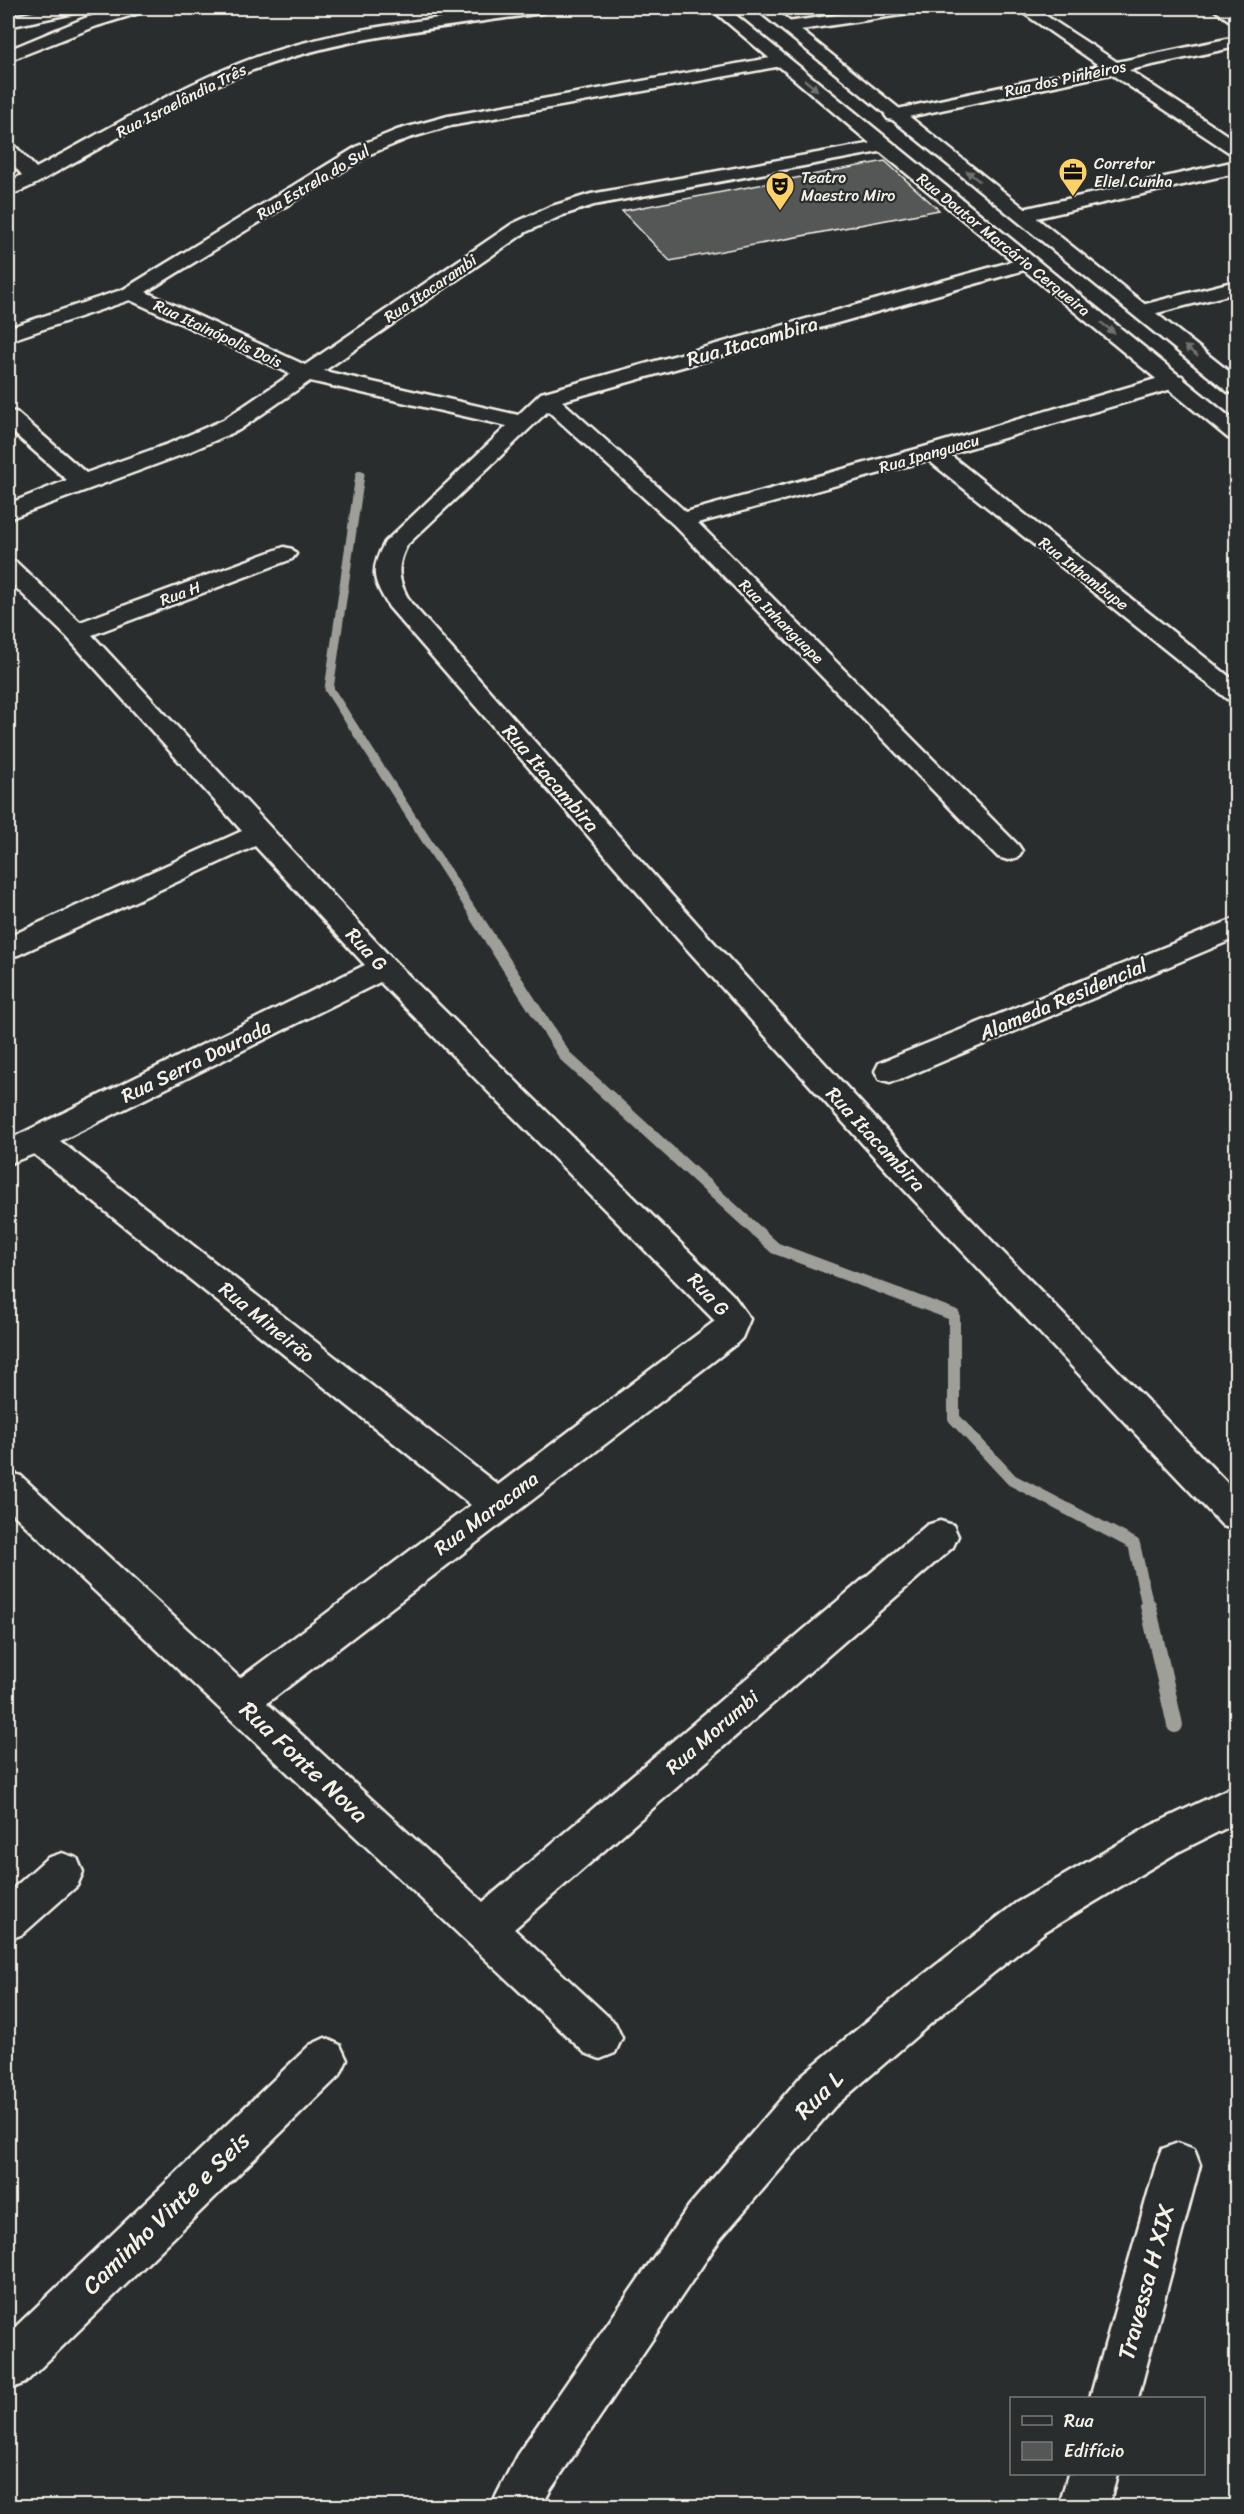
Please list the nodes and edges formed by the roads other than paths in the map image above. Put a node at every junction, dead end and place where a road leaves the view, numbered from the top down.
1 (73, 8) edge
2 (136, 8) edge
3 (542, 8) edge
4 (718, 8) edge
5 (763, 8) edge
6 (914, 8) edge
7 (1024, 8) edge
8 (1220, 8) edge
9 (1236, 17) edge
10 (8, 22) edge
11 (787, 27) junction
12 (1236, 42) edge
13 (8, 56) edge
14 (781, 61) junction
15 (1114, 67) junction
16 (894, 115) junction
17 (884, 146) junction
18 (8, 149) edge
19 (1236, 149) edge
20 (1236, 167) edge
21 (33, 176) junction
22 (8, 189) edge
23 (1007, 202) junction
24 (964, 212) junction
25 (1023, 215) junction
26 (1043, 232) junction
27 (997, 238) junction
28 (1028, 263) junction
29 (1236, 287) edge
30 (131, 293) junction
31 (1141, 311) junction
32 (8, 335) edge
33 (305, 373) junction
34 (1174, 381) junction
35 (1236, 387) edge
36 (547, 399) junction
37 (8, 417) edge
38 (523, 423) junction
39 (1236, 433) edge
40 (932, 453) junction
41 (83, 482) junction
42 (8, 512) edge
43 (682, 520) junction
44 (284, 554) dead end
45 (8, 567) edge
46 (76, 632) junction
47 (1236, 694) edge
48 (259, 834) junction
49 (1008, 851) dead end
50 (1236, 927) edge
51 (8, 948) edge
52 (384, 968) junction
53 (890, 1071) dead end
54 (37, 1139) junction
55 (8, 1153) edge
56 (733, 1324) joint
57 (8, 1486) edge
58 (497, 1505) junction
59 (1236, 1515) edge
60 (940, 1536) dead end
61 (238, 1702) junction
62 (1236, 1803) edge
63 (62, 1872) dead end
64 (8, 1920) edge
65 (484, 1928) junction
66 (600, 2038) dead end
67 (325, 2060) dead end
68 (1178, 2165) dead end
69 (8, 2366) edge
70 (1114, 2397) edge
71 (1093, 2475) edge
72 (516, 2506) edge
73 (1084, 2506) edge

1 - 10 street
2 - 13 street
3 - 21 street, Rua Israelândia Três
4 - 14 street, Rua Doutor Marcário Cerqueira
5 - 11 street, Rua Doutor Marcário Cerqueira
6 - 11 street
7 - 15 street
8 - 9 street
11 - 16 street, Rua Doutor Marcário Cerqueira
12 - 15 street, Rua dos Pinheiros
14 -> 17 street, Rua Doutor Marcário Cerqueira
14 - 30 street, Rua Estrela do Sul
15 - 16 street, Rua dos Pinheiros
15 - 19 street
23 -> 16 street, Rua Doutor Marcário Cerqueira
17 - 24 street, Rua Doutor Marcário Cerqueira
17 - 33 street, Rua Itacarambi
18 - 21 street
20 - 25 street
21 - 22 street, Rua Israelândia Três
23 - 24 street
23 - 25 street, Rua Doutor Marcário Cerqueira
24 - 27 street, Rua Doutor Marcário Cerqueira
25 - 26 street, Rua Doutor Marcário Cerqueira
26 - 27 street
26 - 31 street, Rua Doutor Marcário Cerqueira
27 - 28 street, Rua Doutor Marcário Cerqueira
28 -> 34 street, Rua Doutor Marcário Cerqueira
28 - 36 street, Rua Itacambira
29 - 31 street
30 - 32 street, Rua Estrela do Sul
30 - 33 street, Rua Itainópolis Dois
35 -> 31 street, Rua Doutor Marcário Cerqueira
33 - 38 street, Rua Itainópolis Dois
33 - 41 street, Rua Itacarambi
34 - 39 street, Rua Doutor Marcário Cerqueira
34 - 40 street, Rua Ipanguacu
36 - 38 street, Rua Itacambira
36 - 43 street, Rua Inhanguape
37 - 41 street
38 - 59 street, Rua Itacambira
40 - 43 street, Rua Ipanguacu
40 - 47 street, Rua Inhambupe
41 - 42 street, Rua Itacarambi
43 - 49 street, Rua Inhanguape
44 - 46 street, Rua H
45 - 46 street, Rua G
46 - 48 street, Rua G
48 - 51 street
48 - 52 street, Rua G
50 - 53 street, Alameda Residencial
52 - 54 street, Rua Serra Dourada
52 - 56 street, Rua G
54 - 55 street, Rua Serra Dourada
54 - 58 street, Rua Mineirão
56 - 58 street, Rua Maracana
57 - 61 street, Rua Fonte Nova
58 - 61 street, Rua Maracana
60 - 65 street, Rua Morumbi
61 - 65 street, Rua Fonte Nova
62 - 72 street, Rua L
63 - 64 street
65 - 66 street, Rua Fonte Nova
67 - 69 street, Caminho Vinte e Seis
68 - 70 street, Travessa H XIX
71 - 73 street

